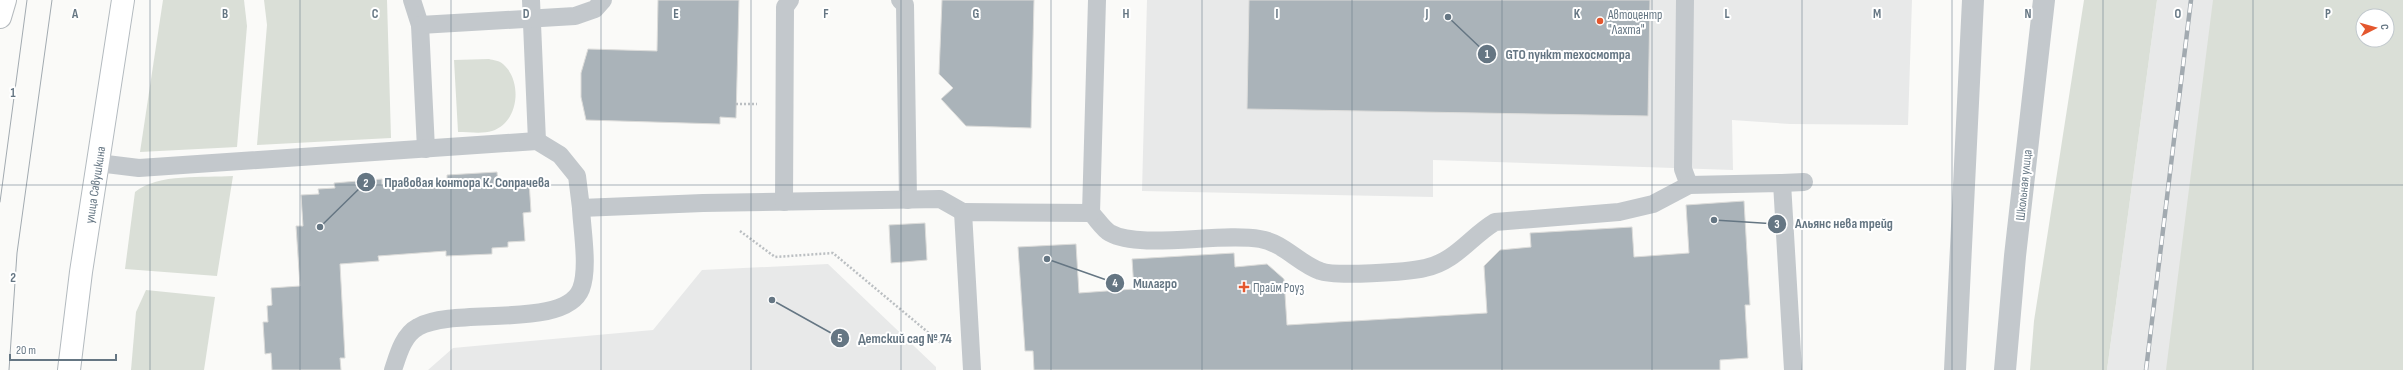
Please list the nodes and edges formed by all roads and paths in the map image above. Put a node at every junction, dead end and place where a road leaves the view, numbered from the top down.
1 (5, 0) edge
2 (123, 0) edge
3 (412, 0) edge
4 (531, 0) edge
5 (603, 0) edge
6 (790, 0) edge
7 (900, 0) edge
8 (1097, 0) edge
9 (1685, 0) edge
10 (1973, 0) edge
11 (2044, 0) edge
12 (0, 17) edge
13 (532, 18) junction
14 (420, 25) junction
15 (537, 141) junction
16 (426, 149) junction
17 (98, 163) junction
18 (1804, 182) dead end
19 (1782, 183) junction
20 (1689, 186) junction
21 (908, 200) junction
22 (784, 202) junction
23 (581, 208) junction
24 (963, 212) junction
25 (1091, 213) junction
26 (739, 230) dead end
27 (972, 369) edge
28 (69, 370) edge
29 (393, 370) edge
30 (1793, 370) edge
31 (1955, 370) edge
32 (2005, 370) edge

1 - 12 main road
2 - 17 main road, улица Савушкина
3 - 14 lane
4 - 13 lane
5 - 13 lane
6 - 22 lane
7 - 21 lane
8 - 25 lane
9 - 20 lane
10 - 31 street
11 - 32 street, Школьная улица
13 - 14 lane
13 - 15 lane
14 - 16 lane
15 - 16 lane
15 - 23 lane
16 - 17 lane
17 - 28 main road, улица Савушкина
18 - 19 lane
19 - 20 lane
19 - 30 lane
20 - 25 lane
21 - 22 lane
21 - 24 lane
22 - 23 lane
23 - 29 lane
24 - 25 lane
24 - 27 lane
26 - 27 path

